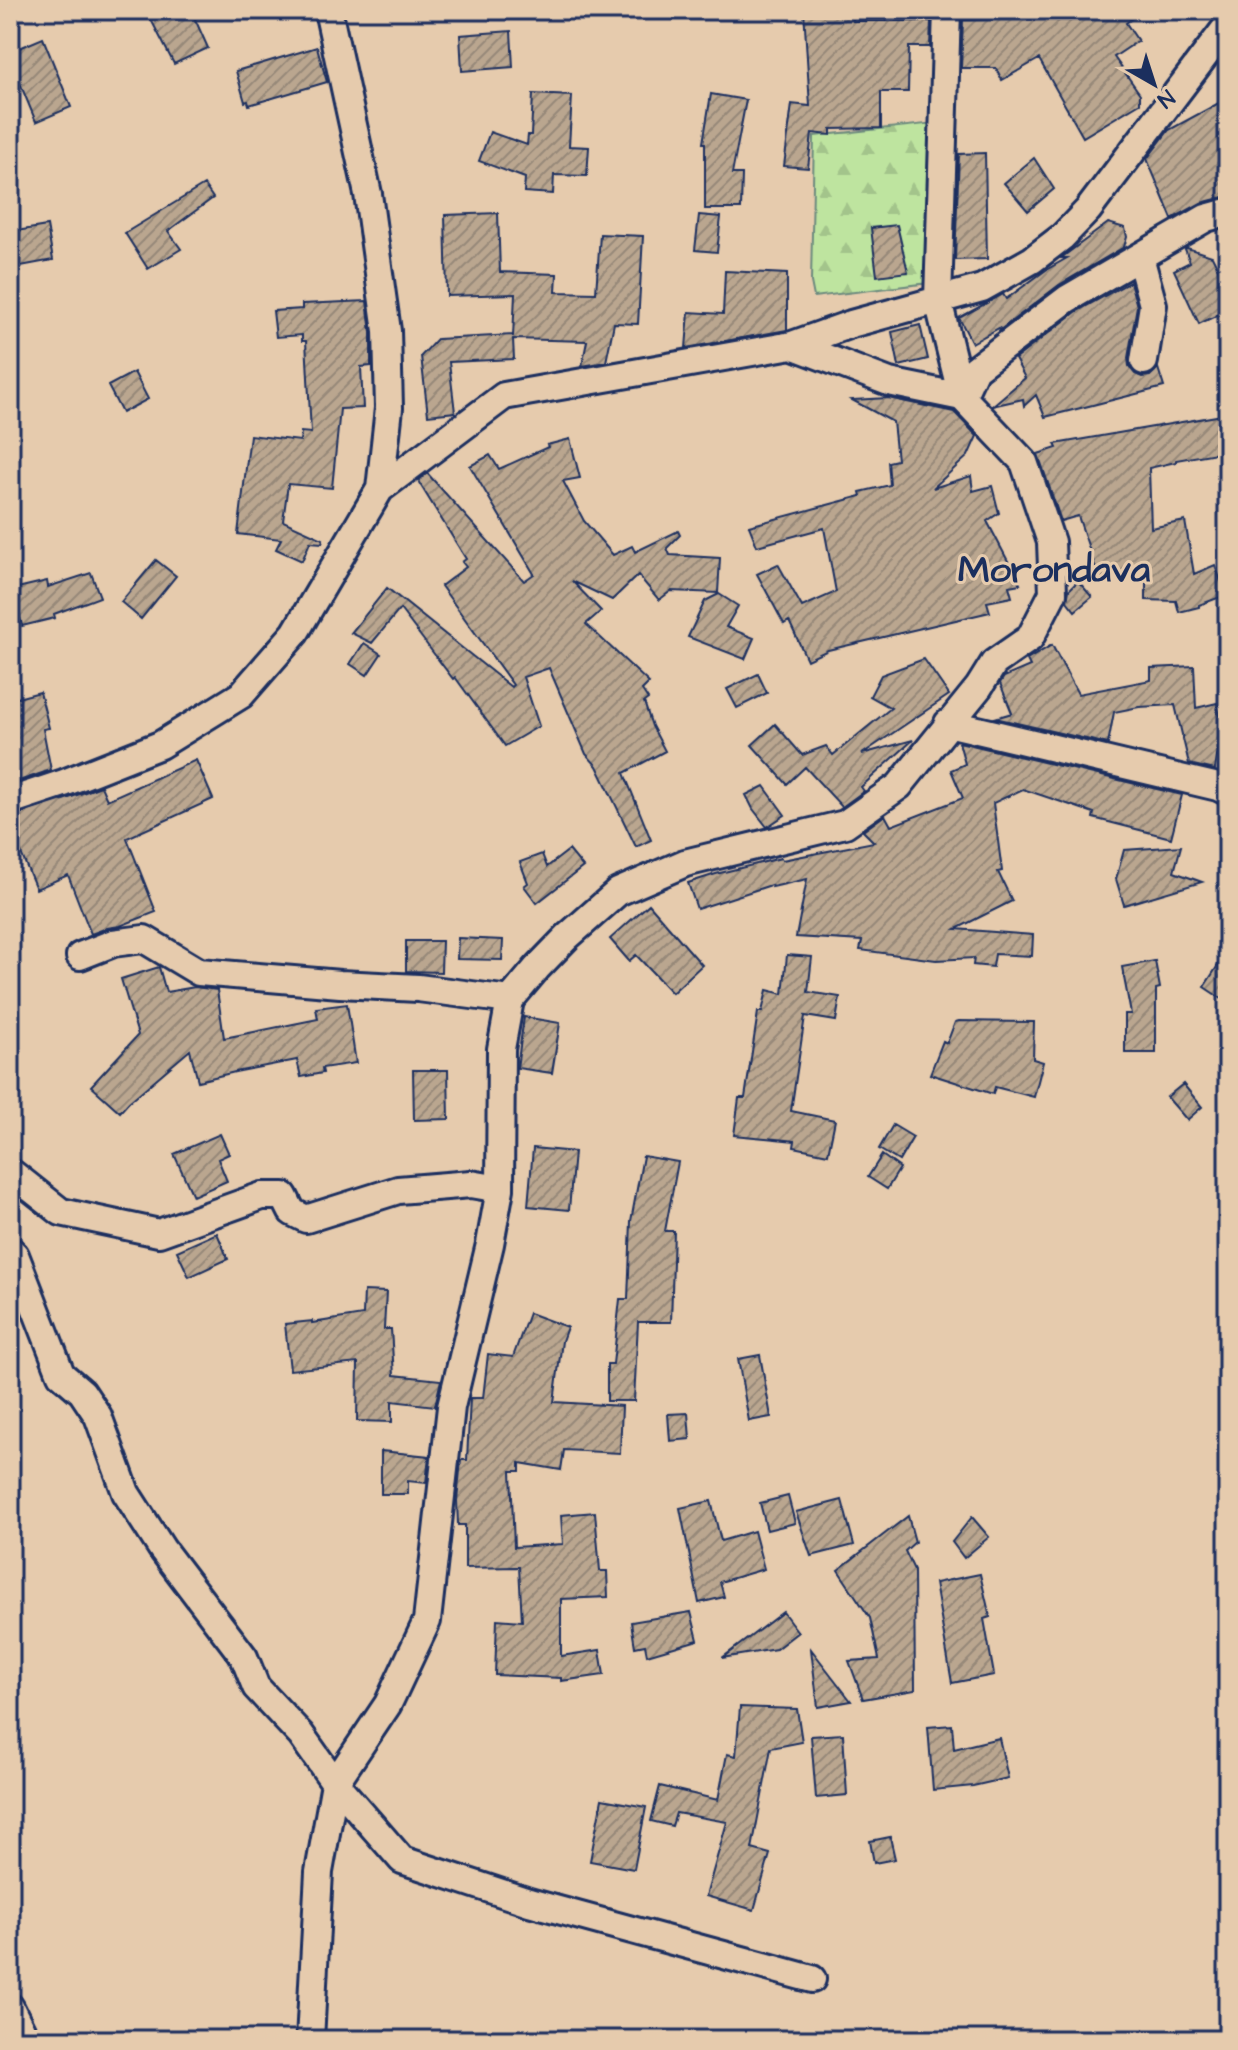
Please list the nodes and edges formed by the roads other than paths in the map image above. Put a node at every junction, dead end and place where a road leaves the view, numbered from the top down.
1 (328, 10) edge
2 (947, 10) edge
3 (1228, 25) edge
4 (1228, 212) edge
5 (1140, 257) junction
6 (938, 300) junction
7 (792, 345) junction
8 (1144, 361) dead end
9 (962, 397) junction
10 (380, 489) junction
11 (948, 723) junction
12 (1228, 792) edge
13 (10, 801) edge
14 (80, 956) dead end
15 (510, 1000) junction
16 (10, 1177) edge
17 (500, 1189) junction
18 (10, 1250) edge
19 (335, 1783) junction
20 (812, 1979) dead end
21 (10, 2007) edge
22 (26, 2040) edge
23 (310, 2040) edge

1 - 10 street
2 - 6 street
3 - 6 street
4 - 5 street
5 - 8 street
5 - 9 street
6 - 7 street
6 - 9 street
7 - 9 street
7 - 10 street
9 - 11 street
10 - 13 street
11 - 12 street
11 - 15 street
14 - 15 street
15 - 17 street
16 - 17 street
17 - 19 street
18 - 19 street
19 - 20 street
19 - 23 street
21 - 22 street

